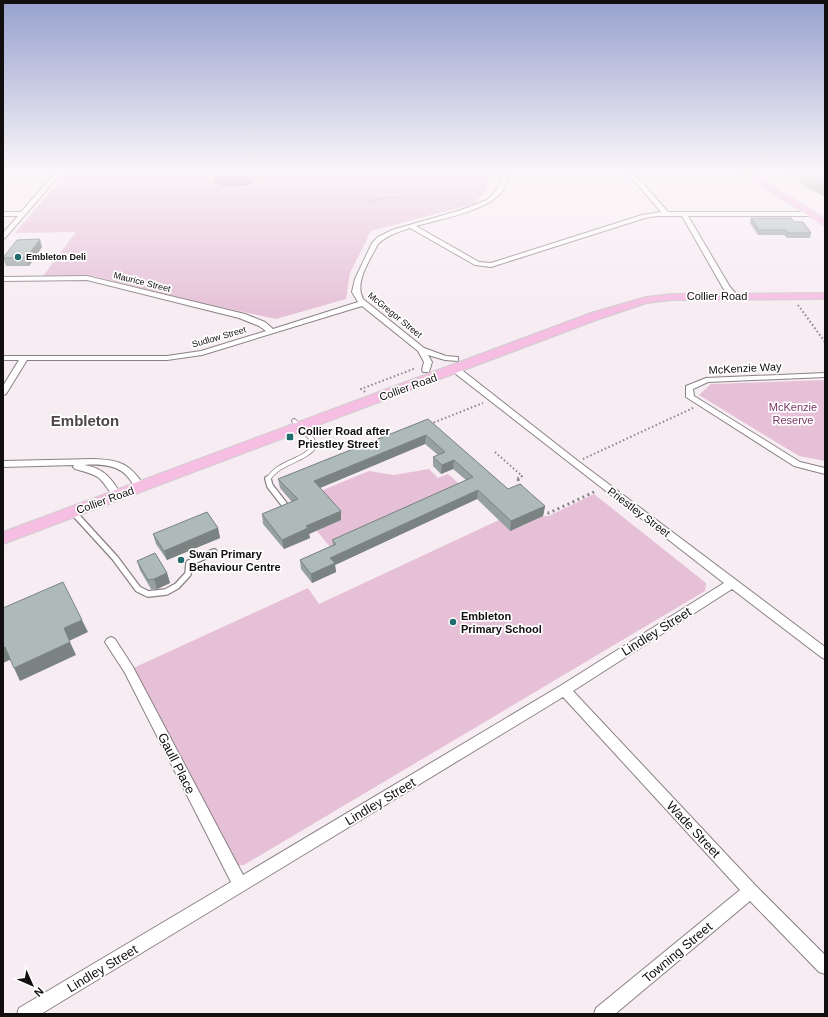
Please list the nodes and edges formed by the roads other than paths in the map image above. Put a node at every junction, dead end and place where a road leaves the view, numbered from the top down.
1 (18, 218) edge
2 (437, 218) edge
3 (636, 218) edge
4 (687, 218) edge
5 (411, 226) junction
6 (3, 237) edge
7 (3, 279) edge
8 (825, 288) edge
9 (730, 292) junction
10 (825, 296) edge
11 (363, 303) junction
12 (271, 331) junction
13 (421, 350) junction
14 (3, 358) edge
15 (25, 358) junction
16 (455, 364) junction
17 (426, 370) junction
18 (825, 375) edge
19 (3, 392) edge
20 (297, 424) junction
21 (3, 464) edge
22 (60, 464) junction
23 (825, 470) edge
24 (138, 483) junction
25 (115, 492) junction
26 (284, 504) edge
27 (73, 512) junction
28 (3, 529) edge
29 (3, 538) edge
30 (214, 552) dead end
31 (732, 583) junction
32 (112, 642) dead end
33 (825, 654) edge
34 (564, 690) junction
35 (240, 884) junction
36 (752, 891) junction
37 (825, 966) edge
38 (25, 1014) edge
39 (602, 1014) edge

1 - 6 street
2 - 5 street, McGregor Street
3 - 5 street
4 - 9 street
5 - 11 street, McGregor Street
7 - 12 street, Maurice Street
8 - 9 main road, Collier Road
9 - 10 main road, Collier Road
9 - 16 main road, Collier Road
11 - 12 street, Sudlow Street
11 - 13 street, McGregor Street
12 - 15 street, Sudlow Street
13 - 16 street, McGregor Street
13 - 17 street, McGregor Street
14 - 15 street, Sudlow Street
15 - 19 street
16 - 17 main road, Collier Road
16 - 20 main road, Collier Road
16 - 31 street, Priestley Street
17 - 20 main road, Collier Road
18 - 23 street, McKenzie Way
20 - 24 main road, Collier Road
20 - 26 lane
21 - 22 street
22 - 24 street
22 - 25 street
24 - 25 main road, Collier Road
25 - 27 main road, Collier Road
25 - 28 main road, Collier Road
27 - 29 main road, Collier Road
27 - 30 lane
31 - 33 street, Priestley Street
31 - 34 street, Lindley Street
32 - 35 street, Gaull Place
34 - 35 street, Lindley Street
34 - 36 street, Wade Street
35 - 38 street, Lindley Street
36 - 37 street, Wade Street
36 - 39 street, Towning Street

